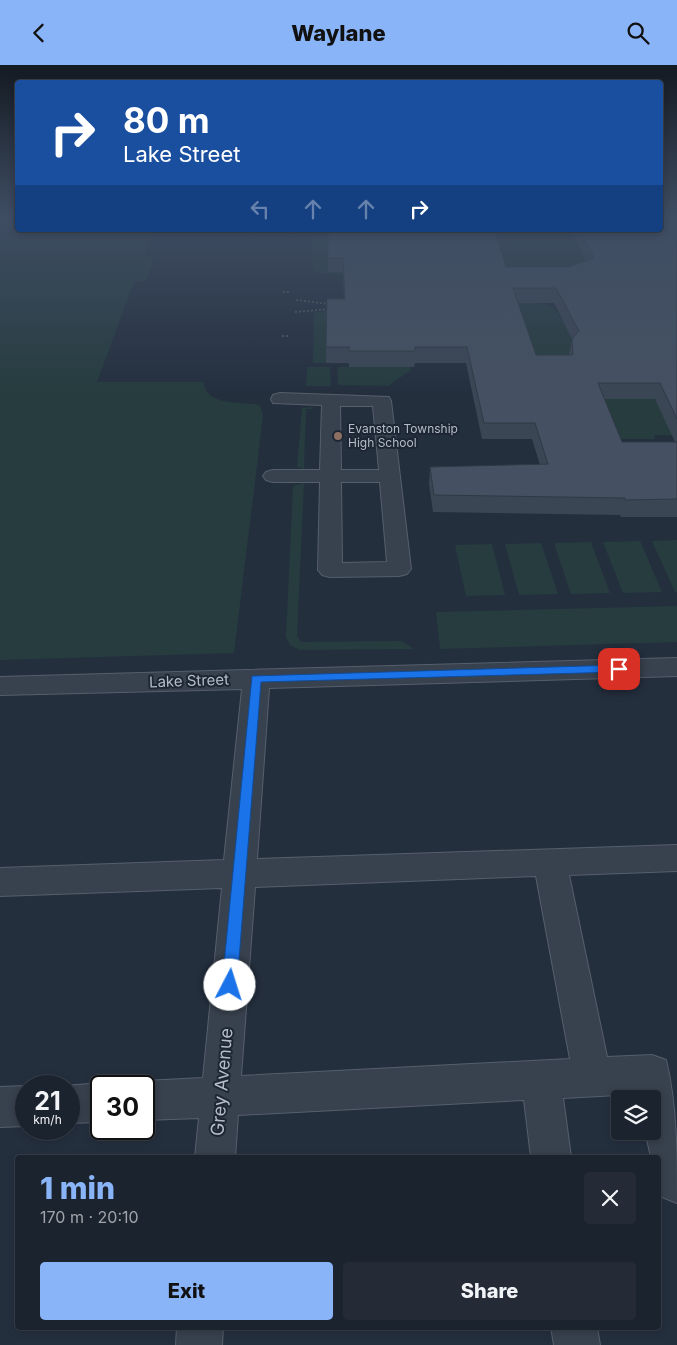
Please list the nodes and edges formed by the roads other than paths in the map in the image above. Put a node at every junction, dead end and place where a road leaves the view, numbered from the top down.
1 (280, 399) dead end
2 (331, 401) junction
3 (389, 475) junction
4 (273, 476) dead end
5 (330, 476) junction
6 (677, 667) edge
7 (256, 679) junction
8 (0, 686) edge
9 (677, 858) edge
10 (550, 863) junction
11 (239, 873) junction
12 (0, 882) edge
13 (592, 1077) junction
14 (541, 1080) junction
15 (220, 1097) junction
16 (155, 1100) edge
17 (15, 1106) edge
18 (0, 1107) edge
19 (215, 1155) edge
20 (552, 1155) edge
21 (677, 1182) edge
22 (200, 1330) edge
23 (574, 1330) edge
24 (199, 1345) edge
25 (577, 1345) edge

1 - 2 street
2 - 3 street
2 - 5 street
3 - 5 street
3 - 5 street
4 - 5 street
6 - 7 street, Lake Street
7 - 8 street, Lake Street
7 - 11 street, Grey Avenue
9 - 10 street
10 - 11 street
10 - 13 street
11 - 12 street
11 - 15 street, Grey Avenue
13 - 14 street
13 - 21 street
14 - 15 street
14 - 20 street
15 - 16 street
15 - 19 street, Grey Avenue
17 - 18 street
22 - 24 street
23 - 25 street

